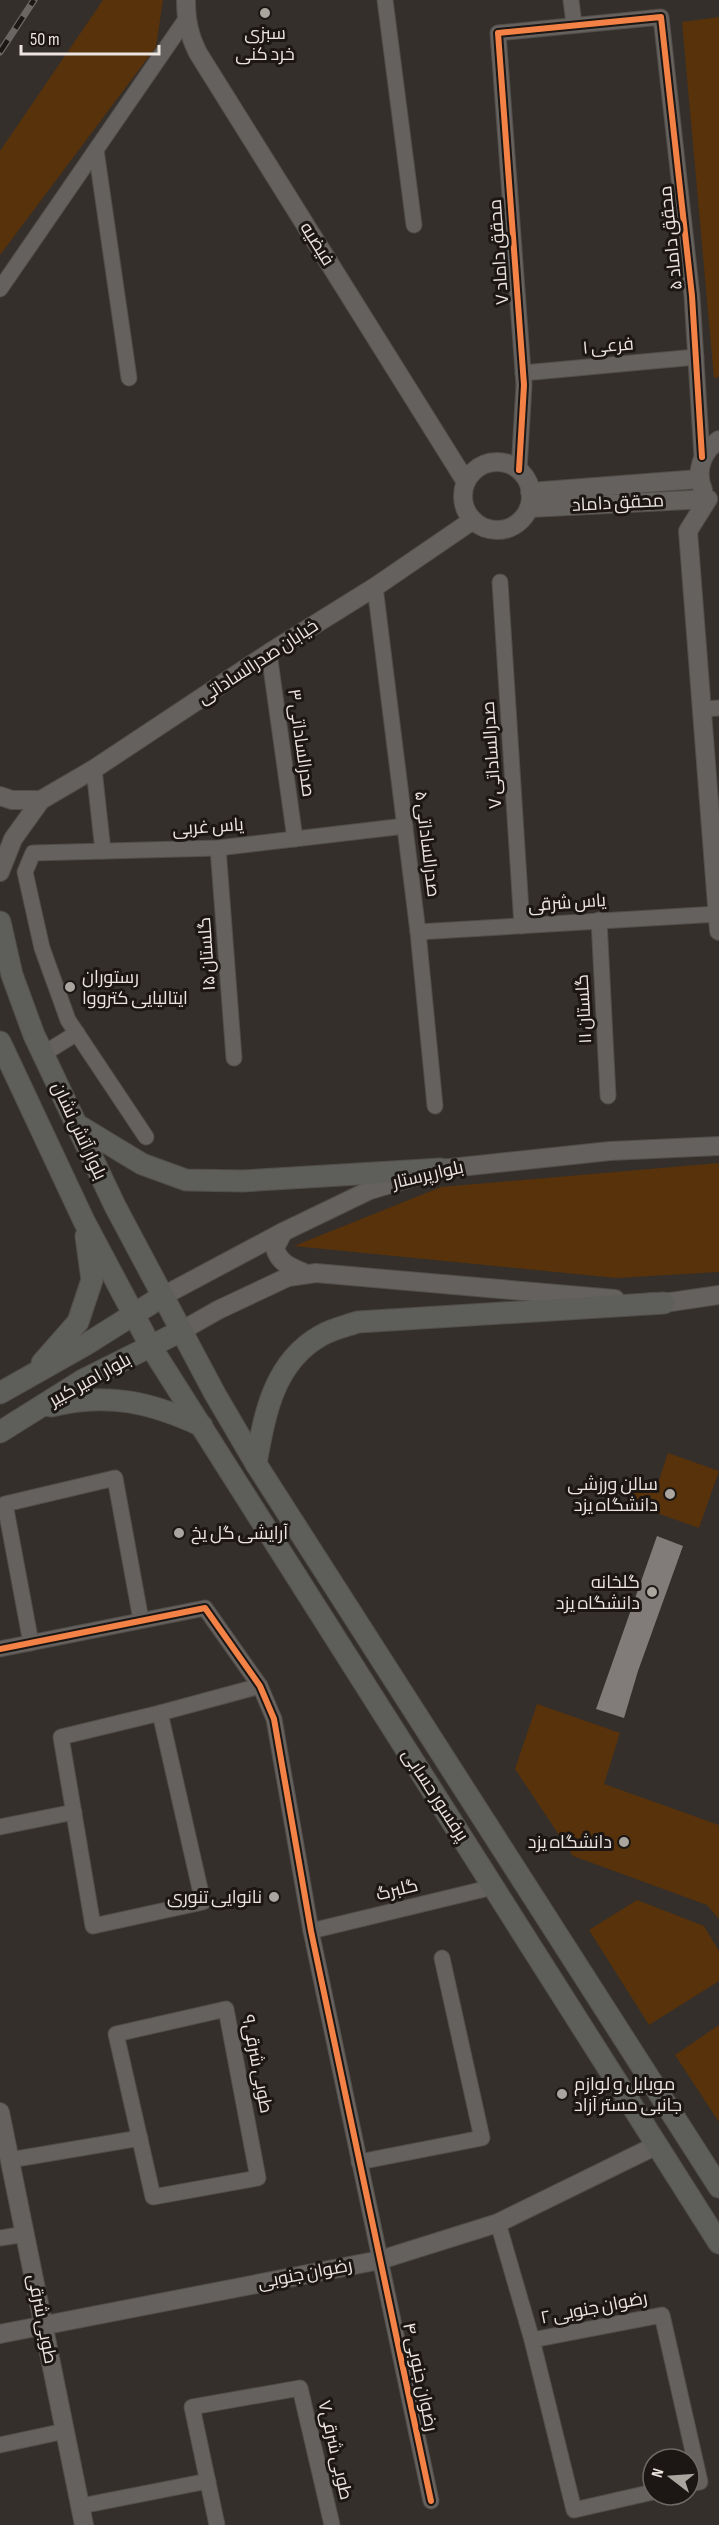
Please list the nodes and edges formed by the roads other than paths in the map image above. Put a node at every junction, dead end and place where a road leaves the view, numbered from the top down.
1 (186, 0) edge
2 (385, 0) edge
3 (571, 0) edge
4 (186, 19) junction
5 (574, 24) junction
6 (96, 150) junction
7 (414, 225) dead end
8 (0, 289) edge
9 (696, 357) junction
10 (523, 373) junction
11 (129, 378) dead end
12 (719, 440) edge
13 (702, 457) junction
14 (519, 470) junction
15 (699, 479) junction
16 (466, 482) junction
17 (530, 500) junction
18 (713, 501) edge
19 (473, 520) junction
20 (500, 582) dead end
21 (375, 587) junction
22 (269, 653) junction
23 (710, 708) edge
24 (93, 769) junction
25 (0, 795) edge
26 (41, 800) junction
27 (405, 826) junction
28 (295, 839) junction
29 (218, 848) junction
30 (103, 851) junction
31 (0, 872) edge
32 (599, 920) junction
33 (0, 922) edge
34 (718, 922) edge
35 (522, 926) junction
36 (418, 932) junction
37 (77, 1034) junction
38 (0, 1042) edge
39 (43, 1054) junction
40 (234, 1058) dead end
41 (608, 1096) dead end
42 (435, 1106) dead end
43 (76, 1124) junction
44 (146, 1137) dead end
45 (719, 1146) edge
46 (441, 1169) junction
47 (84, 1221) junction
48 (283, 1232) junction
49 (307, 1274) junction
50 (719, 1295) edge
51 (163, 1296) junction
52 (664, 1303) junction
53 (134, 1316) junction
54 (181, 1331) junction
55 (151, 1347) junction
56 (32, 1374) junction
57 (0, 1392) edge
58 (39, 1409) junction
59 (202, 1426) junction
60 (0, 1432) edge
61 (256, 1464) junction
62 (141, 1620) junction
63 (31, 1643) junction
64 (0, 1649) edge
65 (260, 1686) junction
66 (160, 1713) junction
67 (74, 1812) junction
68 (0, 1827) edge
69 (493, 1887) junction
70 (311, 1931) junction
71 (442, 1958) dead end
72 (0, 2112) edge
73 (140, 2138) junction
74 (656, 2146) junction
75 (10, 2160) junction
76 (359, 2162) junction
77 (719, 2187) edge
78 (498, 2223) junction
79 (25, 2234) junction
80 (0, 2238) edge
81 (719, 2243) edge
82 (380, 2260) junction
83 (44, 2325) junction
84 (0, 2334) edge
85 (532, 2340) junction
86 (65, 2431) junction
87 (0, 2445) edge
88 (692, 2447) edge
89 (208, 2481) junction
90 (641, 2495) edge
91 (431, 2501) dead end
92 (81, 2506) junction
93 (84, 2525) edge
94 (217, 2525) edge
95 (332, 2525) edge

1 - 4 street, فیضیه
2 - 7 street
3 - 5 street
4 - 6 street
4 - 16 street, فیضیه
5 - 9 street, محقق داماد ۵
5 - 10 street, محقق داماد ۷
6 - 8 street
6 - 11 street
9 - 10 street, فرعی ۱
9 - 13 street, محقق داماد ۵
10 - 14 street, محقق داماد ۷
12 - 13 street
13 - 15 street
14 - 16 street
14 - 17 street
15 - 17 street, محقق داماد
15 - 18 street
16 - 19 street
17 - 18 street, محقق داماد
17 - 19 street
18 - 23 street
19 - 21 street, خیابان صدرالساداتی
20 - 35 street, صدرالساداتی ۷
21 - 22 street, خیابان صدرالساداتی
21 - 27 street, صدرالساداتی ۵
22 - 24 street, خیابان صدرالساداتی
22 - 28 street, صدرالساداتی ۳
23 - 34 street
24 - 26 street, خیابان صدرالساداتی
24 - 30 street
25 - 26 street
26 - 31 street
27 - 28 street, یاس غربی
27 - 36 street, صدرالساداتی ۵
28 - 29 street, یاس غربی
29 - 30 street, یاس غربی
29 - 40 street, گلستان ۱۵
30 - 37 street, یاس غربی
32 - 34 street, یاس شرقی
32 - 35 street, یاس شرقی
32 - 41 street, گلستان ۱۱
33 - 39 main road, بلوار آتش نشان
35 - 36 street, یاس شرقی
36 - 42 street, صدرالساداتی ۵
37 - 39 street
37 - 44 street
38 - 47 main road, بلوار آتش نشان
39 - 43 main road, بلوار آتش نشان
43 - 46 main road
43 - 51 main road, بلوار آتش نشان
45 - 46 street, بلوارپرستار
46 - 48 street, بلوارپرستار
47 - 53 main road, بلوار آتش نشان
47 - 56 main road
48 - 49 street
48 - 51 street, بلوارپرستار
49 - 52 street
49 - 54 street
50 - 52 street
51 - 53 main road, بلوار امیر کبیر
51 - 54 main road, بلوار آتش نشان
52 - 61 main road
53 - 55 main road, بلوار آتش نشان
53 - 56 main road, بلوار امیر کبیر
54 - 55 main road, بلوار امیر کبیر
54 - 61 main road, پرفسور حسابی
55 - 58 main road, بلوار امیر کبیر
55 - 59 main road, پرفسور حسابی
56 - 57 main road, بلوار امیر کبیر
58 - 59 main road
58 - 60 main road, بلوار امیر کبیر
59 - 69 main road, پرفسور حسابی
61 - 77 main road, پرفسور حسابی
62 - 63 street
62 - 63 street
62 - 65 street, رضوان جنوبی ۴
63 - 64 street
65 - 66 street
65 - 70 street, رضوان جنوبی ۴
66 - 67 street
66 - 67 street
67 - 68 street
69 - 70 street, گلبرگ
69 - 74 main road, پرفسور حسابی
70 - 76 street, رضوان جنوبی ۴
71 - 76 street
72 - 75 street, طوبی شرقی
73 - 73 street, طوبی شرقی۹
73 - 75 street
74 - 78 street, رضوان جنوبی
74 - 81 main road, پرفسور حسابی
75 - 79 street, طوبی شرقی
76 - 82 street, رضوان جنوبی ۴
78 - 82 street, رضوان جنوبی
78 - 85 street, رضوان جنوبی ۲
79 - 80 street
79 - 83 street, طوبی شرقی
82 - 83 street, رضوان جنوبی
82 - 91 street, رضوان جنوبی ۴
83 - 84 street, رضوان جنوبی
83 - 86 street, طوبی شرقی
85 - 88 street, رضوان جنوبی ۲
85 - 90 street, رضوان جنوبی ۲
86 - 87 street
86 - 92 street, طوبی شرقی
89 - 92 street
89 - 94 street, طوبی شرقی۷
89 - 95 street, طوبی شرقی۷
92 - 93 street, طوبی شرقی

